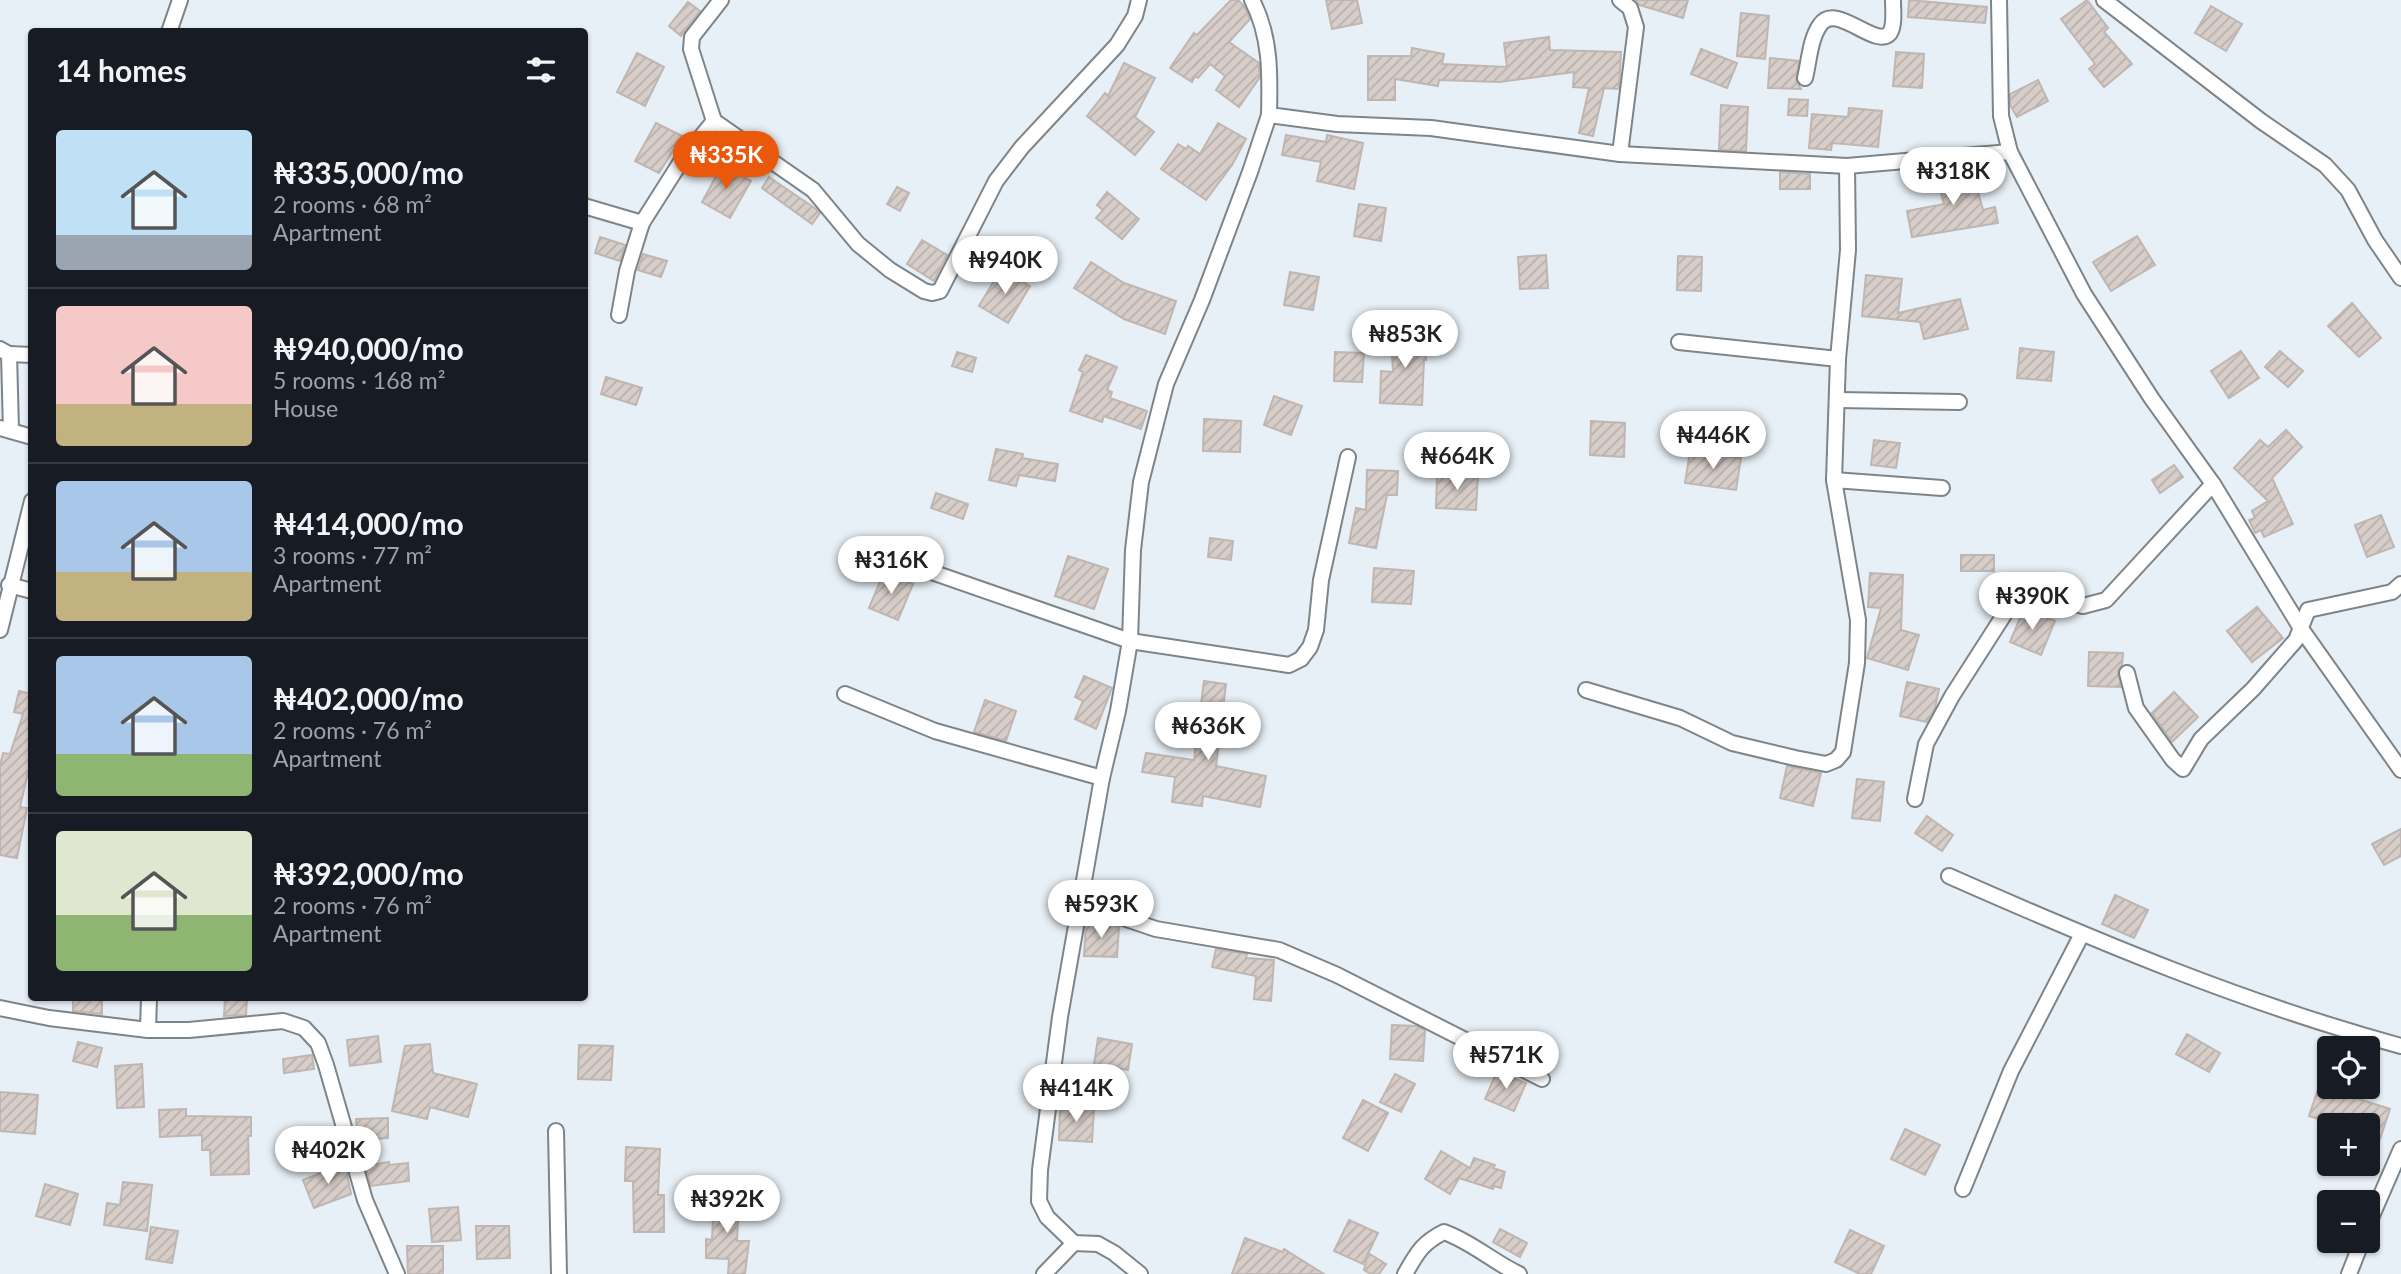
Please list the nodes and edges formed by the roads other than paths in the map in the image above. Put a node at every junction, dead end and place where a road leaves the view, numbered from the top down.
1 (180, 0) edge
2 (721, 0) edge
3 (1139, 0) edge
4 (1252, 0) edge
5 (1620, 0) edge
6 (1893, 0) edge
7 (1999, 0) edge
8 (2104, 0) edge
9 (170, 28) edge
10 (1805, 78) dead end
11 (1269, 115) junction
12 (714, 121) junction
13 (2010, 152) junction
14 (1620, 153) junction
15 (1847, 166) junction
16 (588, 207) edge
17 (642, 223) junction
18 (2401, 278) edge
19 (619, 315) dead end
20 (1679, 342) dead end
21 (4, 351) edge
22 (28, 354) edge
23 (1838, 359) junction
24 (1838, 400) junction
25 (1959, 402) dead end
26 (6, 429) edge
27 (28, 436) edge
28 (1348, 457) dead end
29 (1834, 481) junction
30 (2213, 484) junction
31 (1942, 488) dead end
32 (28, 516) edge
33 (920, 568) dead end
34 (2401, 584) edge
35 (9, 585) junction
36 (28, 590) edge
37 (2301, 627) junction
38 (0, 630) edge
39 (1130, 641) junction
40 (2127, 673) dead end
41 (1586, 690) dead end
42 (845, 694) dead end
43 (2401, 770) edge
44 (1101, 778) junction
45 (1915, 800) dead end
46 (1950, 876) dead end
47 (1079, 903) junction
48 (2082, 934) junction
49 (149, 1001) edge
50 (0, 1008) edge
51 (149, 1030) junction
52 (2401, 1046) edge
53 (1542, 1079) dead end
54 (556, 1131) dead end
55 (2401, 1149) edge
56 (1963, 1189) dead end
57 (2380, 1192) edge
58 (1074, 1243) junction
59 (2356, 1253) edge
60 (397, 1274) edge
61 (559, 1274) edge
62 (1044, 1274) edge
63 (1140, 1274) edge
64 (1405, 1274) edge
65 (1519, 1274) edge
66 (2348, 1274) edge

1 - 9 street
2 - 12 street
3 - 12 street
4 - 11 street
5 - 14 street
6 - 10 street
7 - 13 street
8 - 18 street
11 - 14 street
11 - 39 street
12 - 17 street
13 - 15 street
13 - 30 street
14 - 15 street
15 - 23 street
16 - 17 street
17 - 19 street
20 - 23 street
21 - 22 street
21 - 26 street
23 - 24 street
24 - 25 street
24 - 29 street
26 - 27 street
28 - 39 street
29 - 31 street
29 - 41 street
30 - 37 street
30 - 45 street
32 - 35 street
33 - 39 street
34 - 37 street
35 - 36 street
35 - 38 street
37 - 40 street
37 - 43 street
39 - 44 street
42 - 44 street
44 - 47 street
46 - 48 street
47 - 53 street
47 - 58 street
48 - 52 street
48 - 56 street
49 - 51 street
50 - 51 street
51 - 60 street
54 - 61 street
55 - 57 street
58 - 62 street
58 - 63 street
59 - 66 street
64 - 65 street

